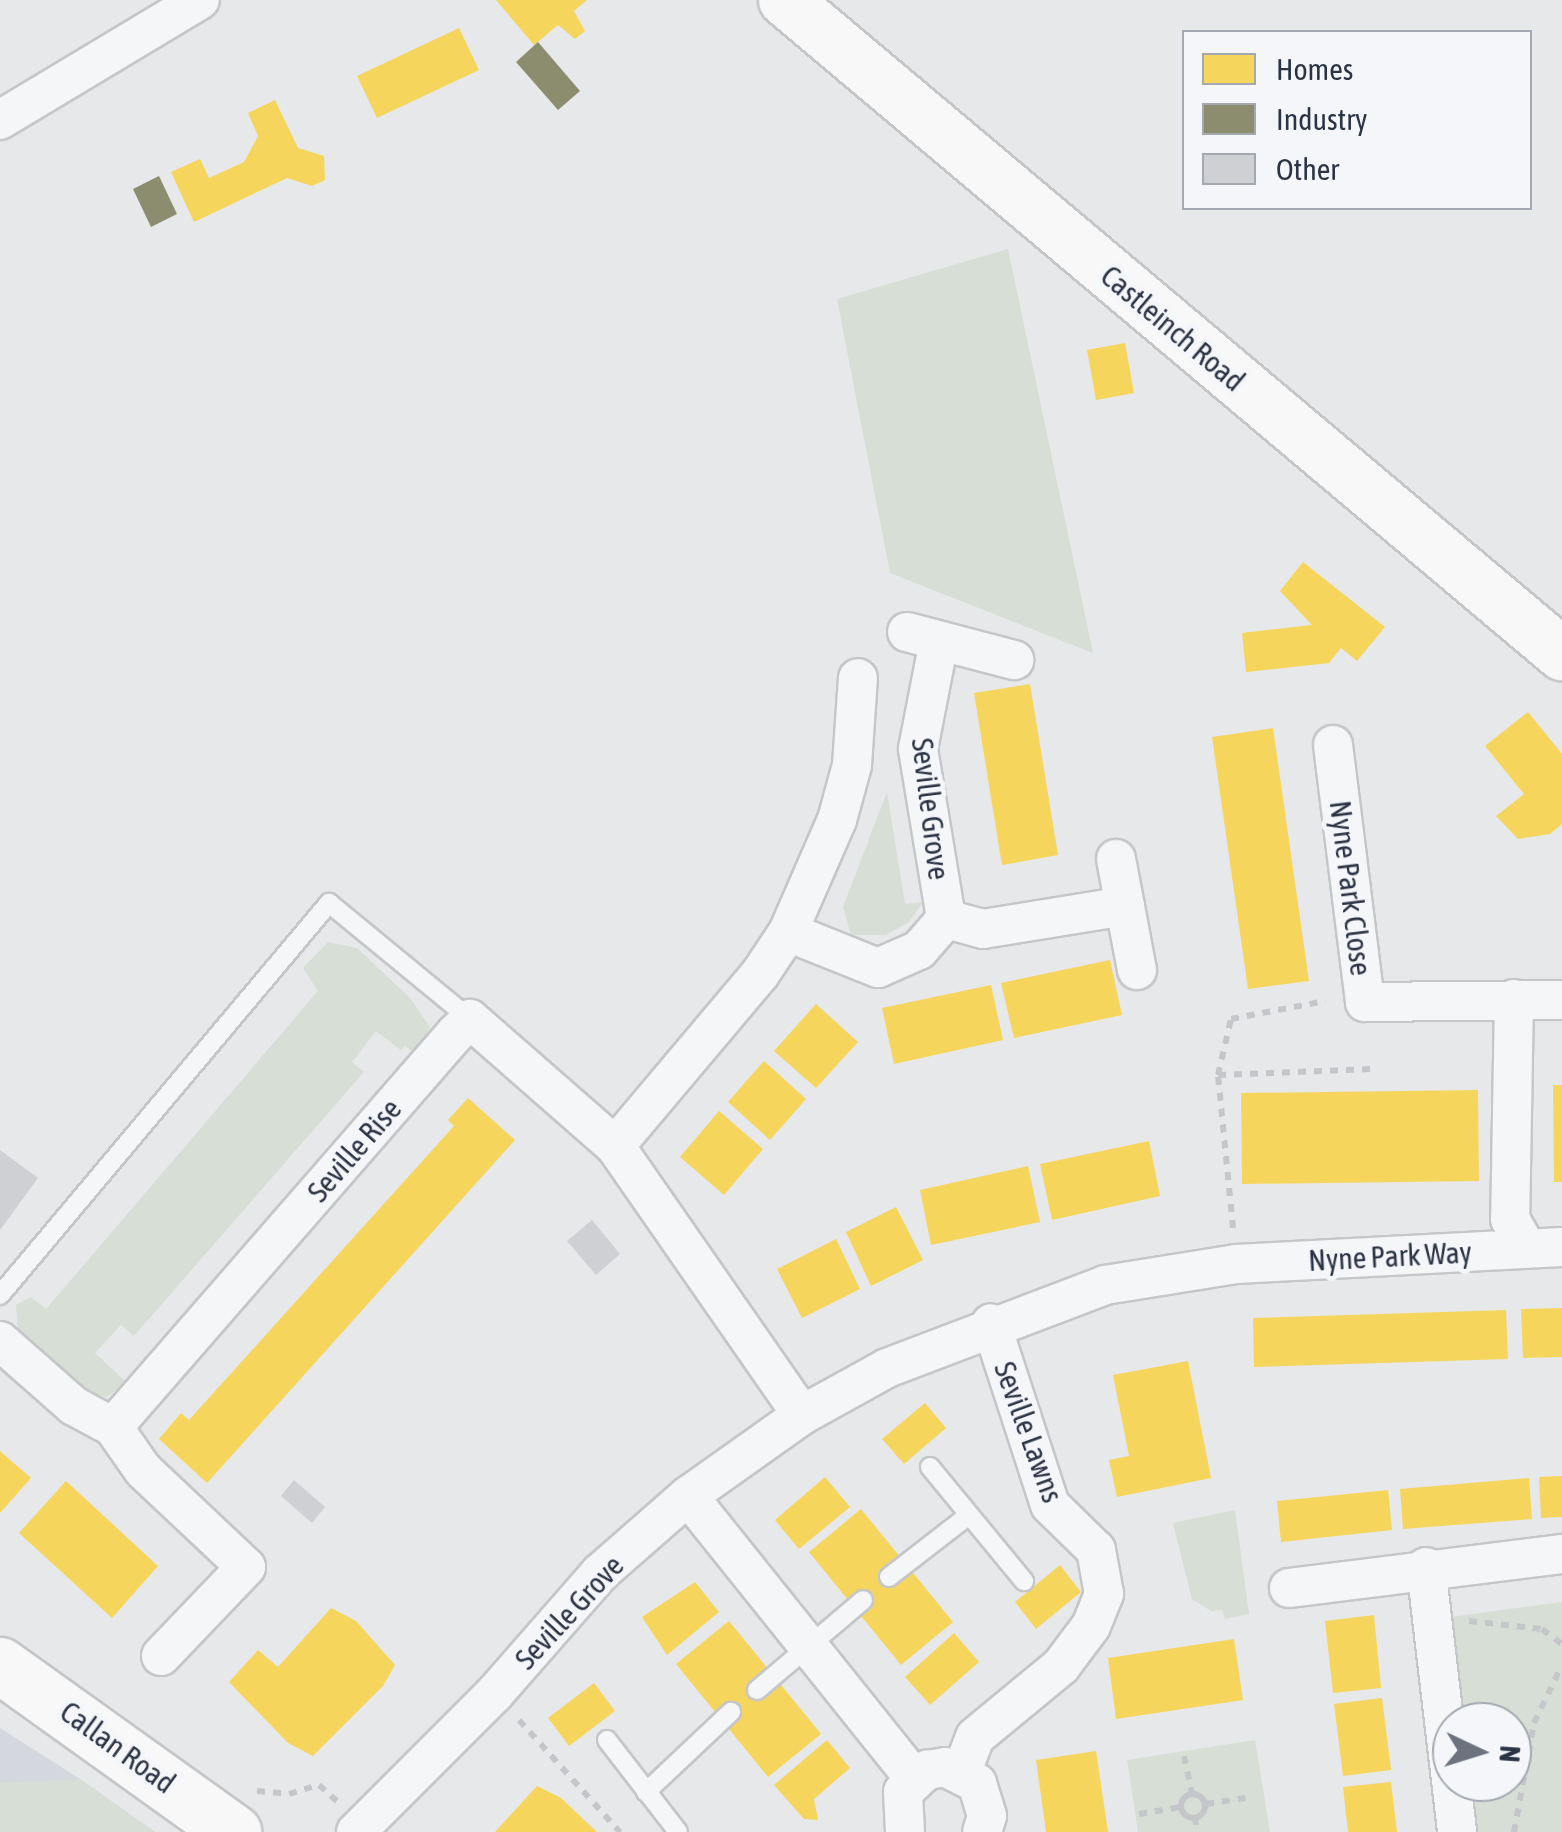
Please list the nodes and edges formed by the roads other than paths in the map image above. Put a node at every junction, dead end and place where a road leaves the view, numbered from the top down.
1 (200, 0) edge
2 (785, 0) edge
3 (0, 120) edge
4 (1562, 654) edge
5 (1014, 660) dead end
6 (858, 678) dead end
7 (1333, 745) dead end
8 (1116, 859) dead end
9 (1125, 906) junction
10 (946, 919) junction
11 (788, 932) junction
12 (1137, 970) dead end
13 (1514, 999) junction
14 (1562, 1000) edge
15 (470, 1019) junction
16 (615, 1146) junction
17 (1545, 1248) edge
18 (1227, 1266) joint
19 (0, 1294) edge
20 (991, 1323) junction
21 (0, 1341) edge
22 (802, 1415) junction
23 (113, 1427) junction
24 (930, 1466) dead end
25 (688, 1496) junction
26 (969, 1515) junction
27 (1562, 1554) edge
28 (1426, 1568) junction
29 (890, 1577) dead end
30 (1024, 1582) dead end
31 (1290, 1588) dead end
32 (863, 1600) dead end
33 (808, 1646) junction
34 (161, 1656) dead end
35 (0, 1665) edge
36 (757, 1690) dead end
37 (731, 1712) dead end
38 (606, 1740) dead end
39 (962, 1771) junction
40 (914, 1778) junction
41 (646, 1792) junction
42 (233, 1832) edge
43 (356, 1832) edge
44 (678, 1832) edge
45 (905, 1832) edge
46 (982, 1832) edge
47 (1457, 1832) edge

1 - 3 street
2 - 4 street, Castleinch Road
5 - 10 street, Seville Grove
6 - 11 street
7 - 13 street, Nyne Park Close
8 - 9 street
9 - 10 street, Seville Grove
9 - 12 street
10 - 11 street, Seville Grove
11 - 16 street
13 - 14 street, Nyne Park Close
13 - 17 street
15 - 16 street
15 - 19 lane
15 - 23 street, Seville Rise
16 - 22 street
17 - 18 street, Nyne Park Way
18 - 20 street, Seville Grove
20 - 22 street, Seville Grove
20 - 39 street, Seville Lawns
21 - 23 street
22 - 25 street, Seville Grove
23 - 34 street
24 - 26 lane
25 - 33 street
25 - 43 street, Seville Grove
26 - 29 lane
26 - 30 lane
27 - 28 street
28 - 31 street
28 - 47 street
32 - 33 lane
33 - 36 lane
33 - 40 street
35 - 42 main road, Callan Road
37 - 41 lane
38 - 41 lane
39 - 40 street
39 - 46 street
40 - 45 street
41 - 44 lane

